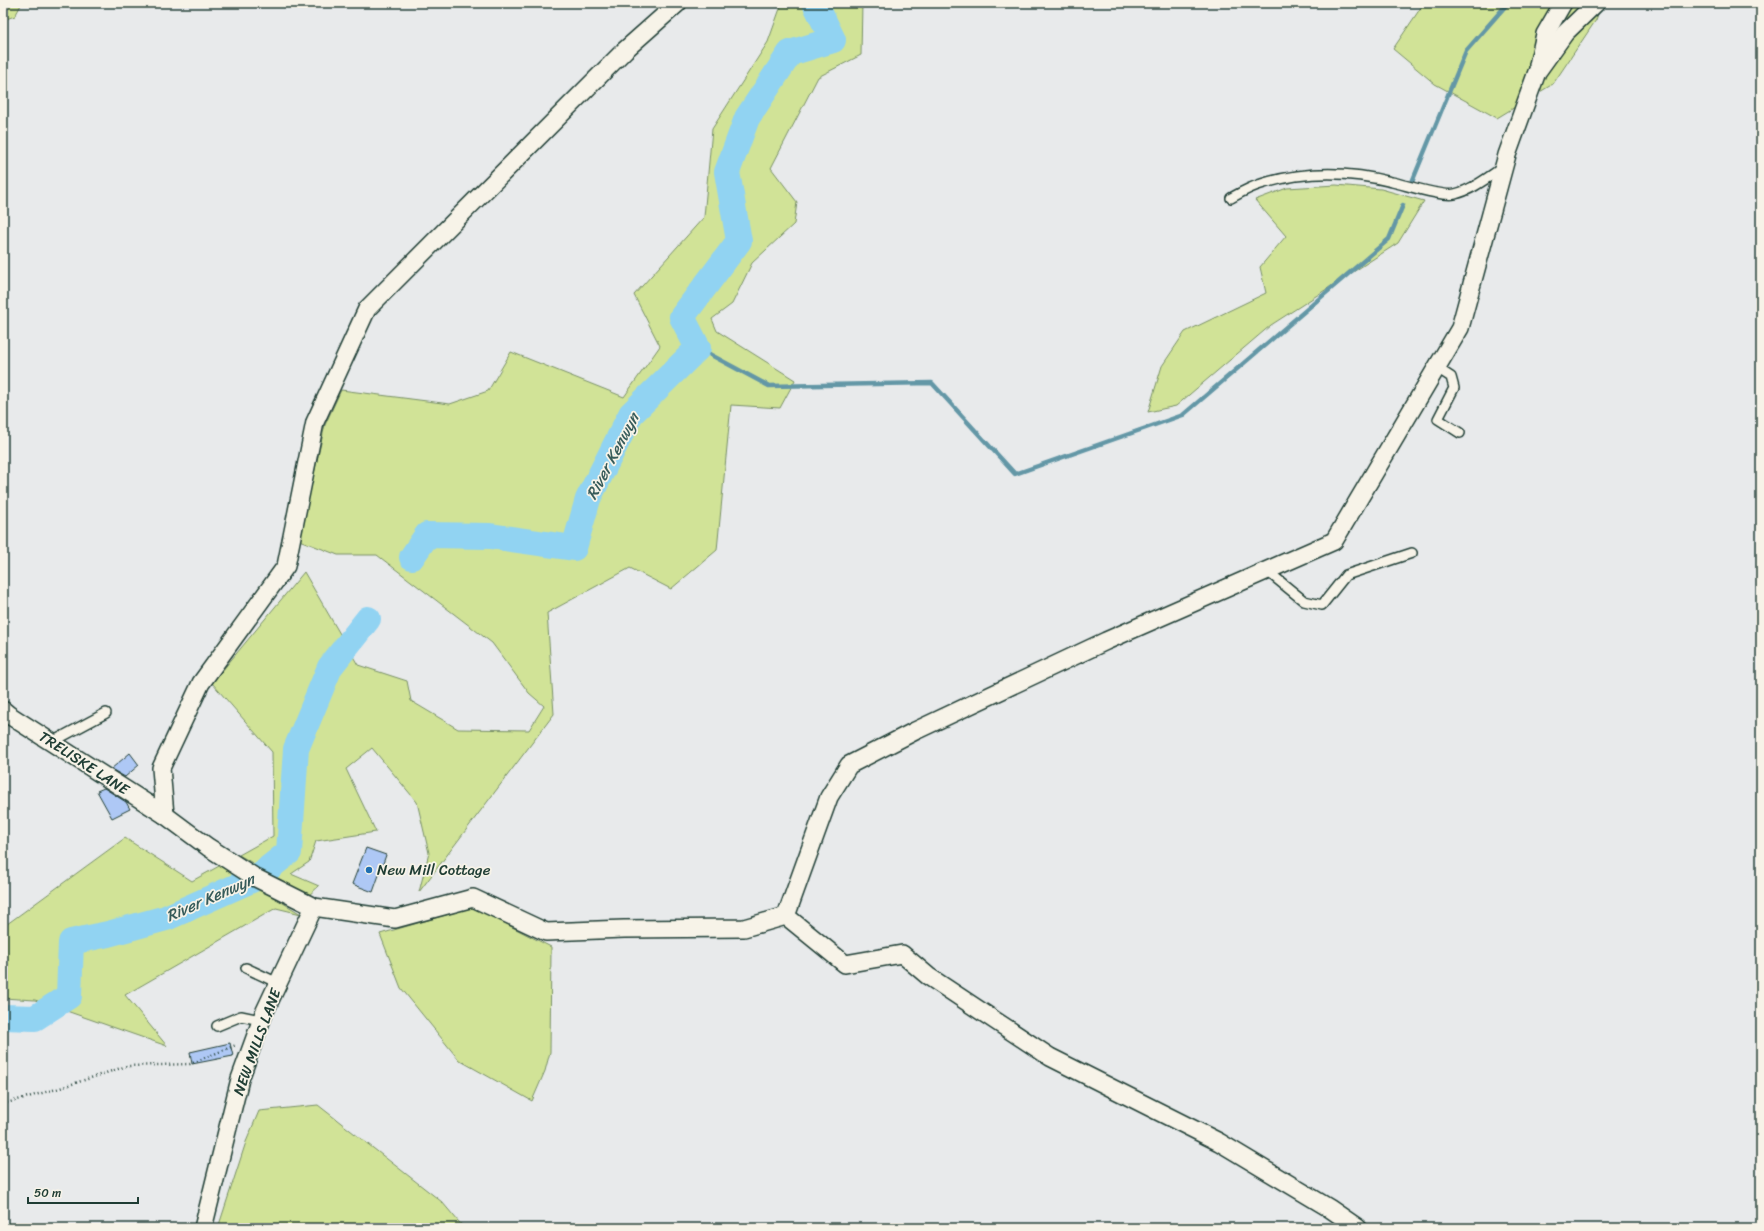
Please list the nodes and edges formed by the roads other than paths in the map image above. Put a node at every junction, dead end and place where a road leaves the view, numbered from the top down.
1 (678, 3) edge
2 (1563, 3) edge
3 (1596, 3) edge
4 (1537, 72) junction
5 (1504, 167) junction
6 (1231, 198) dead end
7 (1437, 368) junction
8 (1460, 433) dead end
9 (1412, 553) dead end
10 (1266, 570) junction
11 (3, 710) edge
12 (106, 713) dead end
13 (52, 742) junction
14 (165, 815) junction
15 (314, 907) junction
16 (786, 916) junction
17 (246, 968) dead end
18 (278, 982) junction
19 (262, 1020) junction
20 (217, 1026) dead end
21 (203, 1228) edge
22 (1358, 1228) edge

1 - 14 street
2 - 4 street
3 - 4 street
4 - 5 street
5 - 6 lane
5 - 7 street
7 - 8 lane
7 - 10 street
9 - 10 lane
10 - 16 street
11 - 13 street, TRELISKE LANE
12 - 13 lane
13 - 14 street, TRELISKE LANE
14 - 15 street, TRELISKE LANE
15 - 16 street, TRELISKE LANE
15 - 18 street, NEW MILLS LANE
16 - 22 street
17 - 18 lane
18 - 19 street, NEW MILLS LANE
19 - 20 lane
19 - 21 street, NEW MILLS LANE

